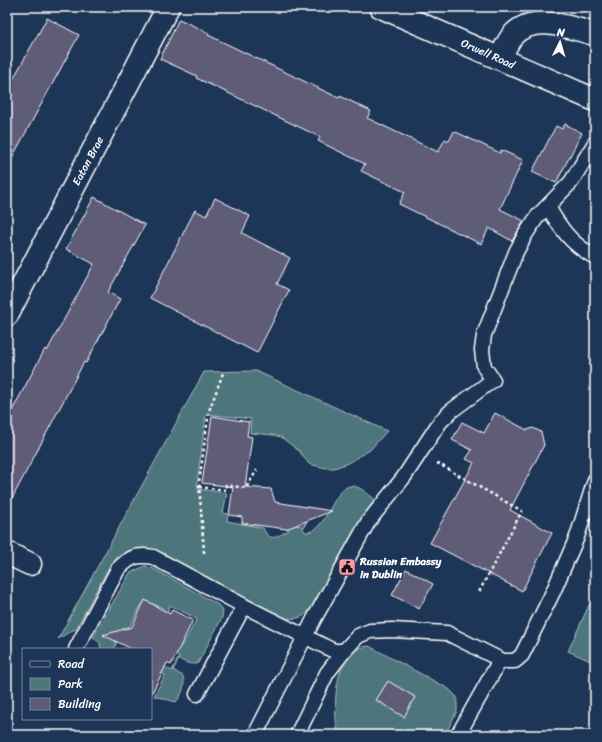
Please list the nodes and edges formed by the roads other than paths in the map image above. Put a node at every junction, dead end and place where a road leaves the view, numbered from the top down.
1 (168, 7) edge
2 (382, 7) edge
3 (595, 34) edge
4 (500, 58) junction
5 (595, 100) edge
6 (595, 143) edge
7 (548, 207) junction
8 (595, 257) edge
9 (9, 305) edge
10 (595, 480) edge
11 (7, 553) edge
12 (30, 564) dead end
13 (244, 606) junction
14 (306, 637) junction
15 (77, 648) edge
16 (344, 651) junction
17 (500, 660) junction
18 (197, 694) dead end
19 (255, 735) edge
20 (297, 735) edge
21 (458, 735) edge

1 - 9 street, Eaton Brae
2 - 4 street, Orwell Road
3 - 4 street
4 - 5 street, Orwell Road
6 - 7 lane
7 - 8 lane
7 - 14 lane
10 - 17 lane
11 - 12 street
13 - 14 lane
13 - 15 lane
13 - 18 lane
14 - 16 lane
14 - 19 lane
16 - 17 lane
16 - 20 lane
17 - 21 lane

